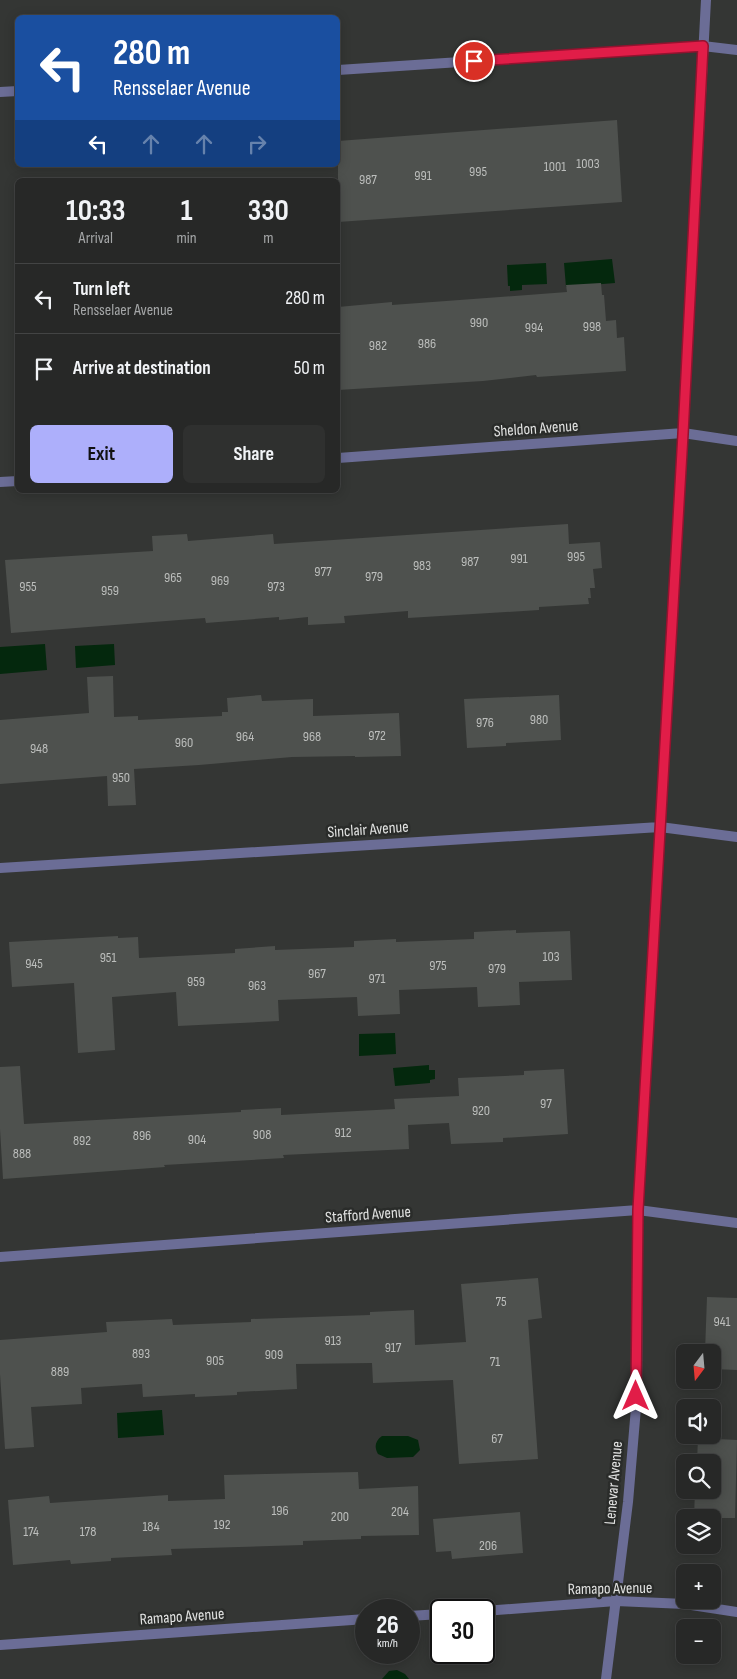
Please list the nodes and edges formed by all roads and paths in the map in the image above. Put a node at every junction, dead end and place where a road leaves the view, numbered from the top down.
1 (706, 0) edge
2 (703, 46) junction
3 (737, 50) edge
4 (340, 70) edge
5 (15, 91) edge
6 (0, 92) edge
7 (683, 434) junction
8 (737, 441) edge
9 (340, 458) edge
10 (15, 481) edge
11 (0, 482) edge
12 (660, 826) junction
13 (737, 837) edge
14 (0, 868) edge
15 (638, 1210) junction
16 (737, 1223) edge
17 (0, 1257) edge
18 (616, 1601) junction
19 (495, 1609) edge
20 (737, 1612) edge
21 (355, 1620) edge
22 (0, 1645) edge
23 (606, 1679) edge

1 - 2 street, Lenevar Avenue
2 - 3 street
2 - 4 street
2 - 7 street, Lenevar Avenue
5 - 6 street
7 - 8 street, Sheldon Avenue
7 - 9 street, Sheldon Avenue
7 - 12 street, Lenevar Avenue
10 - 11 street
12 - 13 street, Sinclair Avenue
12 - 14 street, Sinclair Avenue
12 - 15 street, Lenevar Avenue
15 - 16 street, Stafford Avenue
15 - 17 street, Stafford Avenue
15 - 18 street, Lenevar Avenue
18 - 19 street, Ramapo Avenue
18 - 20 street, Ramapo Avenue
18 - 23 street, Lenevar Avenue
21 - 22 street, Ramapo Avenue

